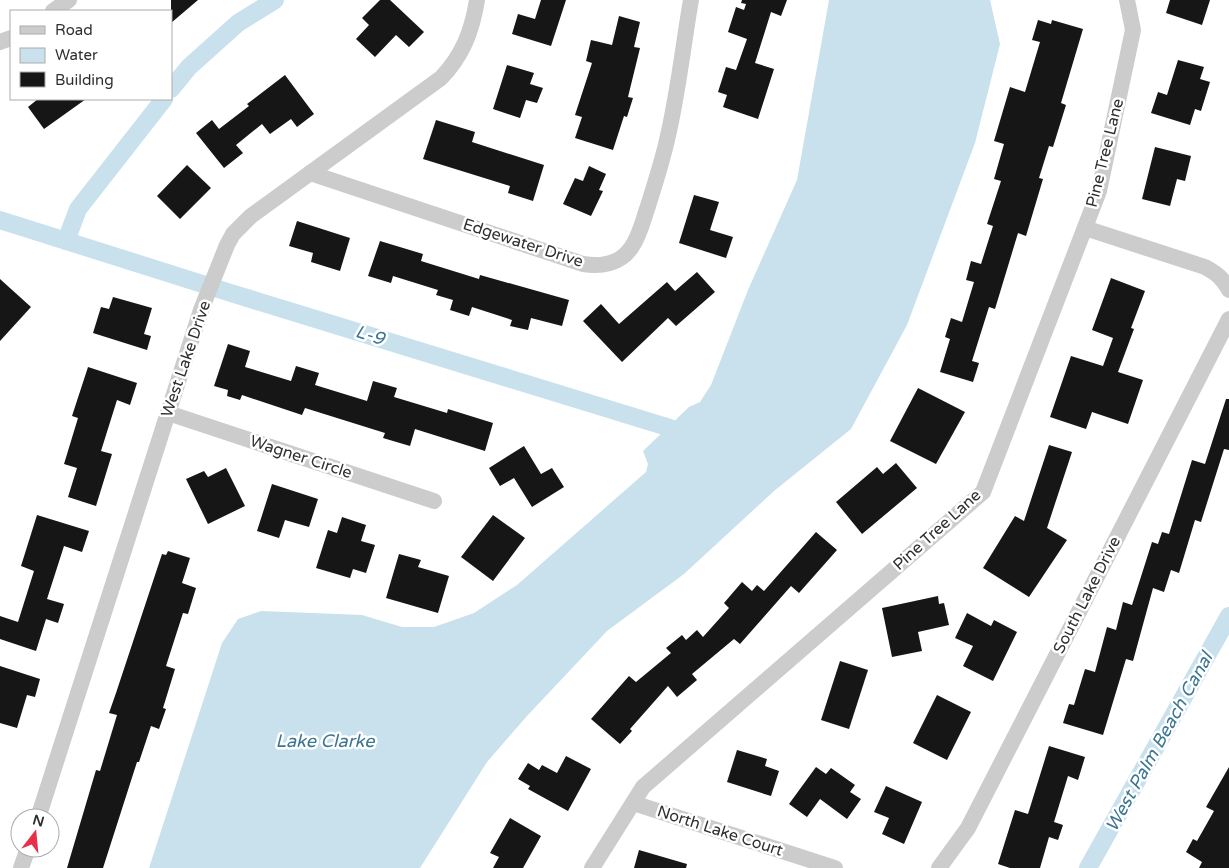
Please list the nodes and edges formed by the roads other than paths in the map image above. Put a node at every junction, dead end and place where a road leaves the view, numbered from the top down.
1 (69, 0) edge
2 (477, 0) edge
3 (691, 0) edge
4 (1127, 0) edge
5 (54, 10) edge
6 (310, 173) junction
7 (1085, 228) junction
8 (1229, 290) edge
9 (1229, 318) edge
10 (168, 413) junction
11 (434, 501) dead end
12 (633, 802) junction
13 (41, 808) edge
14 (592, 868) edge
15 (835, 868) edge
16 (939, 868) edge

1 - 5 street
2 - 6 street, West Lake Drive
3 - 6 street, Edgewater Drive
4 - 7 street, Pine Tree Lane
6 - 10 street, West Lake Drive
7 - 8 street
7 - 12 street, Pine Tree Lane
9 - 16 street, South Lake Drive
10 - 11 street, Wagner Circle
10 - 13 street, West Lake Drive
12 - 14 street, Pine Tree Lane
12 - 15 street, North Lake Court

